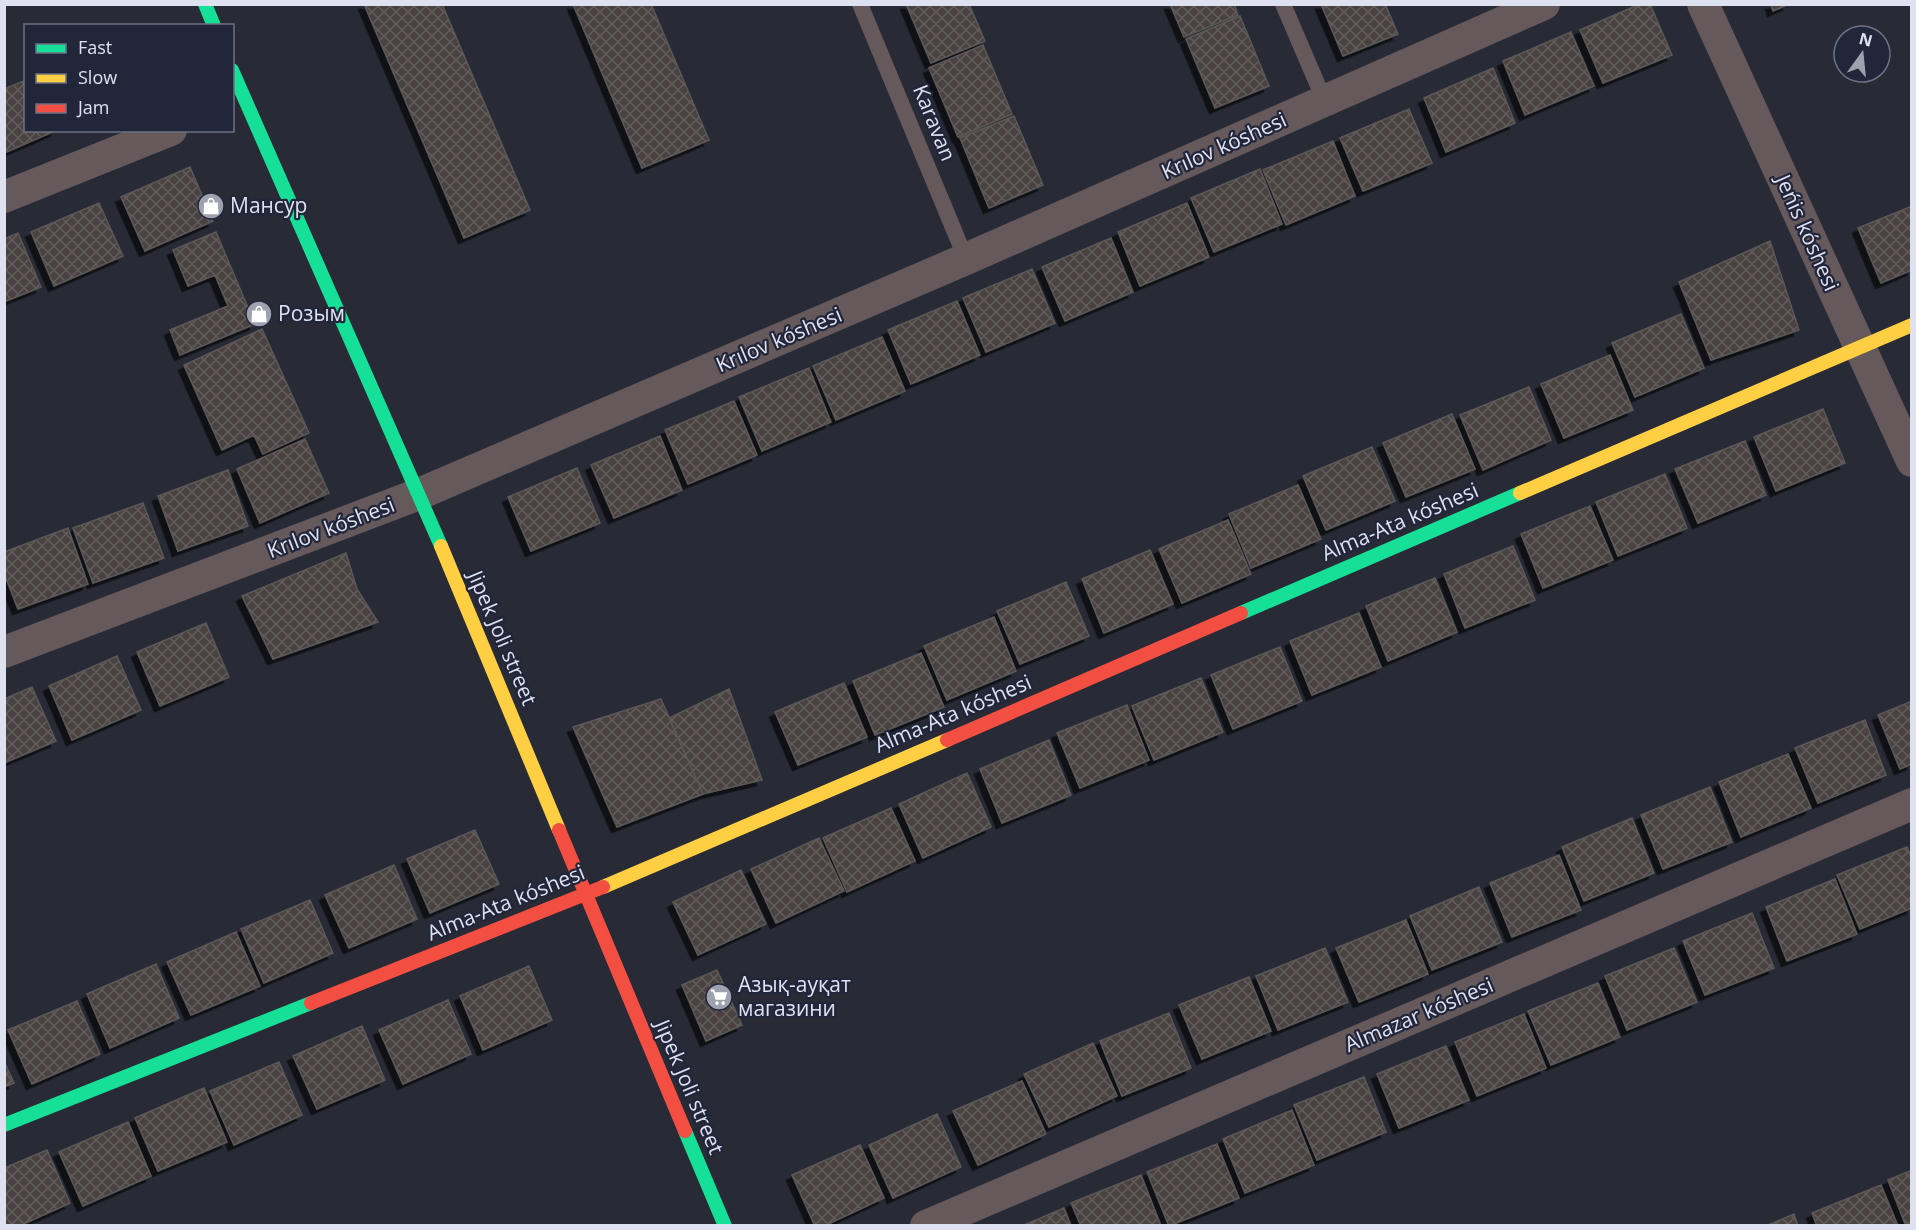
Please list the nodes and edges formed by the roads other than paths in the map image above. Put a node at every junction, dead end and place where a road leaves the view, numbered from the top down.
1 (205, 4) edge
2 (860, 4) edge
3 (1283, 4) edge
4 (1544, 4) edge
5 (1703, 4) edge
6 (213, 24) edge
7 (234, 79) edge
8 (1325, 102) junction
9 (239, 103) edge
10 (166, 132) edge
11 (4, 197) edge
12 (966, 259) junction
13 (1911, 325) edge
14 (1859, 347) junction
15 (1911, 462) edge
16 (419, 494) junction
17 (4, 652) edge
18 (1911, 804) edge
19 (585, 895) junction
20 (4, 1125) edge
21 (725, 1226) edge
22 (926, 1226) edge

1 - 6 street
2 - 12 lane, Karavan
3 - 8 lane
4 - 8 street, Krılov kóshesi
5 - 14 street, Jeńis kóshesi
7 - 9 street, Jipek Joli street
8 - 12 street, Krılov kóshesi
9 - 16 street, Jipek Joli street
10 - 11 street
12 - 16 street, Krılov kóshesi
13 - 14 street, Alma-Ata kóshesi
14 - 15 street, Jeńis kóshesi
14 - 19 street, Alma-Ata kóshesi
16 - 17 street, Krılov kóshesi
16 - 19 street, Jipek Joli street
18 - 22 street, Almazar kóshesi
19 - 20 street, Alma-Ata kóshesi
19 - 21 street, Jipek Joli street

